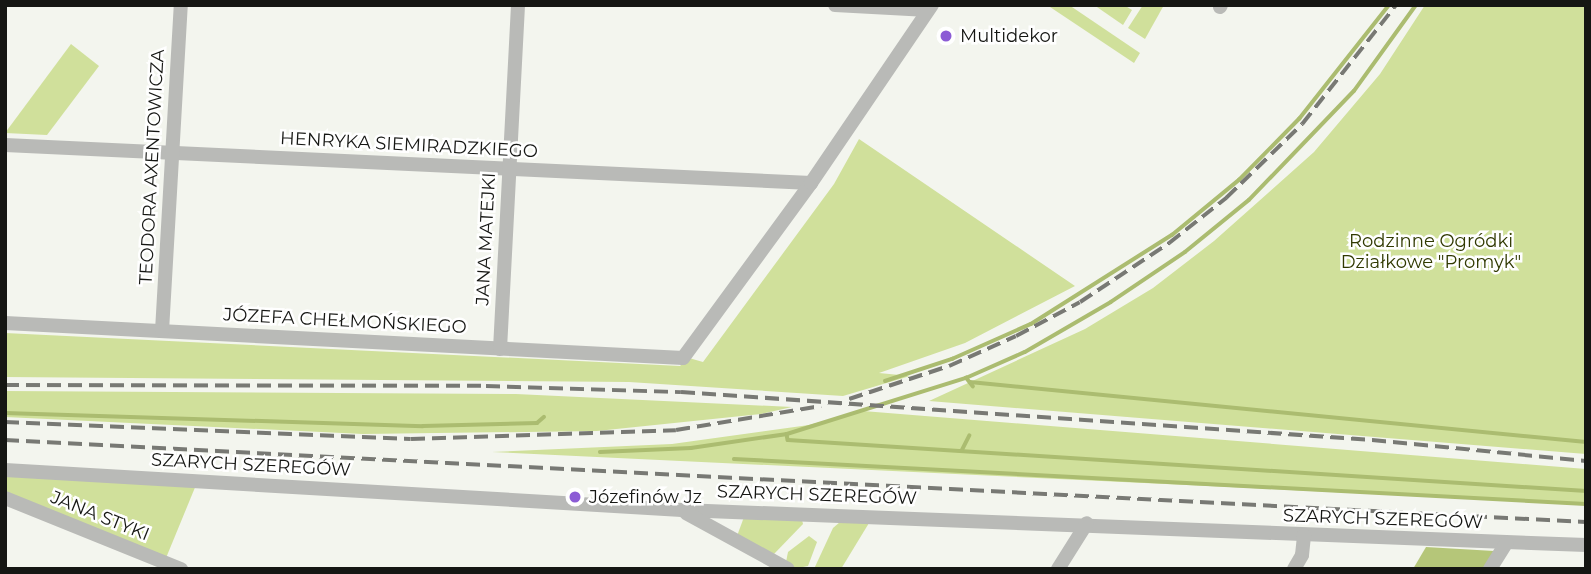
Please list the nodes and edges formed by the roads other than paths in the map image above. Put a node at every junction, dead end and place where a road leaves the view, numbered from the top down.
1 (181, 5) edge
2 (518, 5) edge
3 (835, 5) edge
4 (856, 6) edge
5 (930, 8) edge
6 (5, 145) edge
7 (170, 153) junction
8 (509, 169) junction
9 (811, 183) junction
10 (5, 323) edge
11 (162, 331) junction
12 (499, 349) junction
13 (5, 470) edge
14 (5, 498) edge
15 (682, 510) junction
16 (1087, 523) junction
17 (1304, 535) junction
18 (1506, 543) junction
19 (1586, 545) edge
20 (181, 569) edge
21 (788, 569) edge
22 (1058, 569) edge
23 (1294, 569) edge
24 (1490, 569) edge

1 - 7 street, TEODORA AXENTOWICZA
2 - 8 street, JANA MATEJKI
3 - 4 street
4 - 5 street
5 - 9 street
6 - 7 street, HENRYKA SIEMIRADZKIEGO
7 - 8 street, HENRYKA SIEMIRADZKIEGO
7 - 11 street, TEODORA AXENTOWICZA
8 - 9 street, HENRYKA SIEMIRADZKIEGO
8 - 12 street, JANA MATEJKI
9 - 12 street, JÓZEFA CHEŁMOŃSKIEGO
10 - 11 street, JÓZEFA CHEŁMOŃSKIEGO
11 - 12 street, JÓZEFA CHEŁMOŃSKIEGO
13 - 15 street, SZARYCH SZEREGÓW
14 - 20 street, JANA STYKI
15 - 16 street, SZARYCH SZEREGÓW
15 - 21 street
16 - 17 street, SZARYCH SZEREGÓW
16 - 22 street
17 - 18 street, SZARYCH SZEREGÓW
17 - 23 street
18 - 19 street, SZARYCH SZEREGÓW
18 - 24 street

